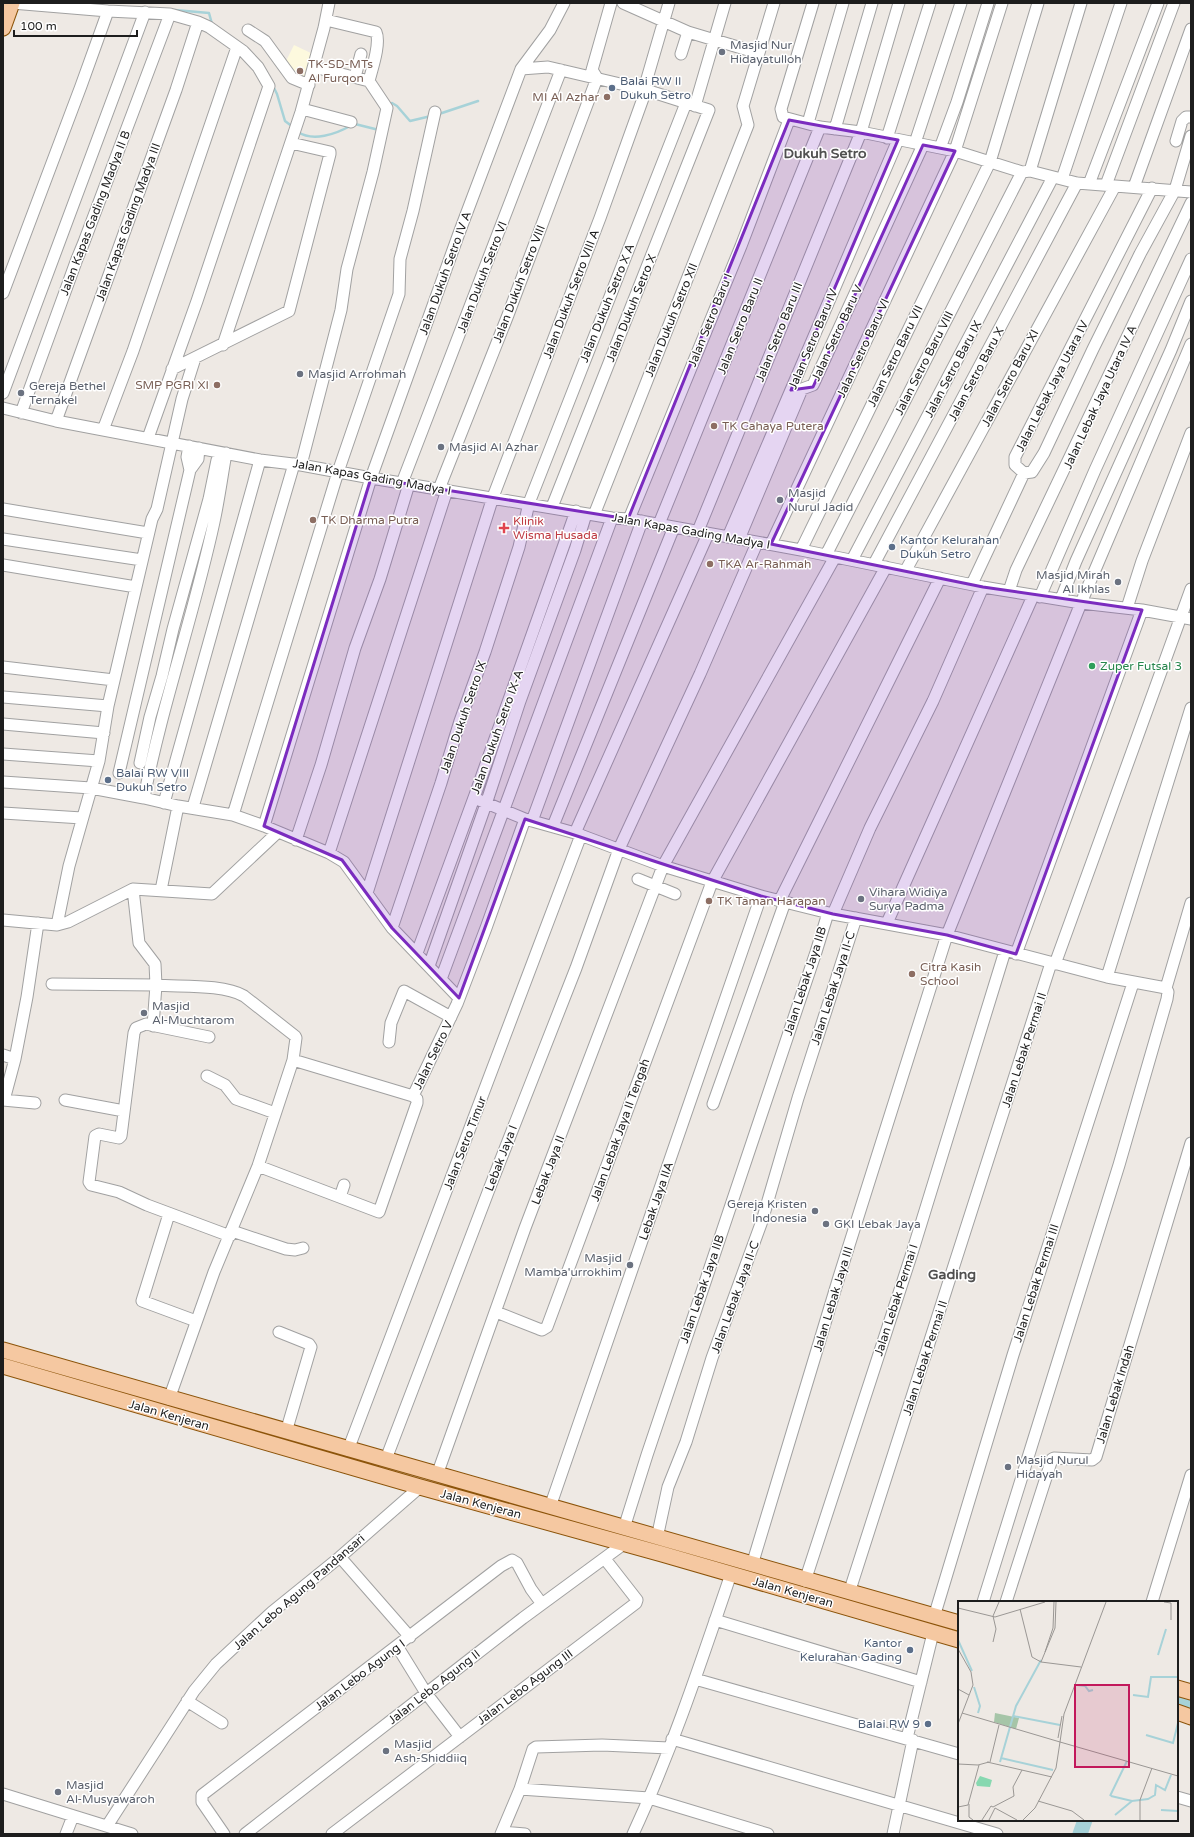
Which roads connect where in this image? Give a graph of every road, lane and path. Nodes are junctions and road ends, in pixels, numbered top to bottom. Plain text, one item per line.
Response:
1 (12, 3) edge
2 (329, 3) edge
3 (564, 3) edge
4 (611, 3) edge
5 (669, 3) edge
6 (724, 3) edge
7 (774, 3) edge
8 (813, 3) edge
9 (843, 3) edge
10 (872, 3) edge
11 (899, 3) edge
12 (930, 3) edge
13 (960, 3) edge
14 (988, 3) edge
15 (1002, 3) edge
16 (1038, 3) edge
17 (1081, 3) edge
18 (1121, 3) edge
19 (1158, 3) edge
20 (1174, 3) edge
21 (630, 4) edge
22 (108, 11) junction
23 (145, 12) junction
24 (170, 14) junction
25 (326, 20) junction
26 (664, 20) junction
27 (198, 22) junction
28 (3, 28) edge
29 (1191, 29) edge
30 (248, 30) dead end
31 (688, 32) junction
32 (713, 41) junction
33 (237, 47) junction
34 (758, 53) junction
35 (361, 54) dead end
36 (681, 54) dead end
37 (314, 67) junction
38 (521, 69) junction
39 (561, 70) junction
40 (355, 77) junction
41 (597, 78) junction
42 (370, 80) junction
43 (309, 85) junction
44 (645, 90) junction
45 (693, 102) junction
46 (302, 109) junction
47 (434, 117) dead end
48 (1191, 117) edge
49 (789, 120) junction
50 (351, 122) dead end
51 (808, 123) junction
52 (820, 127) junction
53 (836, 129) junction
54 (861, 132) junction
55 (294, 134) junction
56 (1191, 136) edge
57 (892, 139) junction
58 (1176, 141) dead end
59 (919, 144) junction
60 (940, 148) junction
61 (955, 151) junction
62 (990, 162) junction
63 (1026, 172) junction
64 (1058, 178) junction
65 (1078, 183) junction
66 (1089, 184) junction
67 (1110, 185) junction
68 (1134, 187) junction
69 (1152, 188) junction
70 (1175, 190) junction
71 (1191, 192) edge
72 (1191, 203) edge
73 (1191, 259) edge
74 (3, 293) edge
75 (1191, 301) edge
76 (1191, 344) edge
77 (223, 345) junction
78 (195, 358) junction
79 (172, 370) junction
80 (3, 393) edge
81 (3, 408) edge
82 (21, 413) junction
83 (56, 421) junction
84 (103, 430) junction
85 (1191, 433) edge
86 (148, 438) junction
87 (172, 442) junction
88 (194, 447) junction
89 (222, 452) junction
90 (260, 460) junction
91 (298, 464) junction
92 (338, 472) junction
93 (1024, 473) junction
94 (371, 478) junction
95 (406, 484) junction
96 (443, 489) junction
97 (493, 497) junction
98 (529, 503) junction
99 (552, 507) junction
100 (3, 509) edge
101 (585, 513) junction
102 (612, 518) junction
103 (629, 519) junction
104 (642, 521) junction
105 (659, 524) junction
106 (674, 528) junction
107 (703, 532) junction
108 (148, 534) junction
109 (733, 538) junction
110 (3, 539) edge
111 (757, 543) junction
112 (771, 544) junction
113 (801, 550) junction
114 (830, 556) junction
115 (142, 560) junction
116 (852, 560) junction
117 (874, 564) junction
118 (3, 565) edge
119 (886, 567) junction
120 (906, 570) junction
121 (940, 578) junction
122 (972, 584) junction
123 (136, 587) junction
124 (984, 587) junction
125 (1191, 590) edge
126 (1009, 591) junction
127 (1037, 596) junction
128 (1061, 599) junction
129 (1081, 603) junction
130 (1127, 608) junction
131 (1142, 610) junction
132 (1186, 618) edge
133 (3, 667) edge
134 (114, 680) junction
135 (3, 697) edge
136 (108, 706) junction
137 (1191, 708) edge
138 (3, 724) edge
139 (104, 733) junction
140 (3, 754) edge
141 (99, 761) junction
142 (140, 763) dead end
143 (119, 773) dead end
144 (3, 782) edge
145 (91, 788) junction
146 (144, 798) junction
147 (474, 798) junction
148 (164, 803) junction
149 (486, 804) junction
150 (178, 806) junction
151 (193, 808) junction
152 (504, 811) junction
153 (3, 813) edge
154 (233, 815) junction
155 (82, 818) junction
156 (528, 820) junction
157 (264, 826) junction
158 (553, 826) junction
159 (278, 832) junction
160 (578, 834) junction
161 (296, 840) junction
162 (329, 853) junction
163 (618, 853) junction
164 (663, 866) junction
165 (638, 878) dead end
166 (712, 882) junction
167 (655, 886) junction
168 (133, 889) junction
169 (161, 890) junction
170 (367, 893) junction
171 (675, 894) dead end
172 (761, 896) junction
173 (782, 901) junction
174 (1191, 903) edge
175 (830, 913) junction
176 (856, 918) junction
177 (3, 920) edge
178 (38, 923) junction
179 (887, 923) junction
180 (57, 925) junction
181 (392, 928) junction
182 (947, 935) junction
183 (1005, 950) junction
184 (417, 953) junction
185 (1016, 954) junction
186 (1053, 963) junction
187 (429, 966) junction
188 (1106, 977) junction
189 (441, 978) junction
190 (1133, 983) junction
191 (52, 984) dead end
192 (156, 986) junction
193 (1166, 988) junction
194 (459, 998) junction
195 (451, 1017) junction
196 (153, 1026) junction
197 (209, 1038) dead end
198 (389, 1042) dead end
199 (3, 1056) edge
200 (15, 1059) junction
201 (293, 1060) junction
202 (207, 1076) dead end
203 (413, 1096) junction
204 (4, 1100) edge
205 (65, 1100) dead end
206 (35, 1103) dead end
207 (713, 1104) dead end
208 (124, 1111) junction
209 (276, 1113) junction
210 (1191, 1143) edge
211 (258, 1166) junction
212 (344, 1185) dead end
213 (340, 1197) junction
214 (169, 1214) junction
215 (231, 1233) junction
216 (303, 1248) dead end
217 (496, 1312) junction
218 (196, 1321) junction
219 (279, 1332) dead end
220 (3, 1350) edge
221 (3, 1366) edge
222 (83, 1373) junction
223 (109, 1381) junction
224 (80, 1388) junction
225 (106, 1396) junction
226 (169, 1399) junction
227 (286, 1432) junction
228 (348, 1450) junction
229 (386, 1459) junction
230 (437, 1475) junction
231 (1191, 1475) edge
232 (420, 1487) junction
233 (550, 1507) junction
234 (625, 1536) junction
235 (657, 1538) junction
236 (340, 1557) junction
237 (605, 1559) junction
238 (752, 1565) junction
239 (731, 1574) junction
240 (805, 1581) junction
241 (849, 1593) junction
242 (982, 1601) edge
243 (1006, 1601) edge
244 (1152, 1601) edge
245 (542, 1604) junction
246 (868, 1606) junction
247 (887, 1612) junction
248 (934, 1617) junction
249 (715, 1620) junction
250 (958, 1624) edge
251 (933, 1633) junction
252 (410, 1637) junction
253 (958, 1640) edge
254 (397, 1646) junction
255 (696, 1679) junction
256 (921, 1682) junction
257 (1178, 1688) edge
258 (1191, 1692) edge
259 (426, 1693) junction
260 (187, 1701) junction
261 (1178, 1712) edge
262 (1191, 1717) edge
263 (222, 1723) dead end
264 (460, 1737) junction
265 (910, 1739) junction
266 (670, 1744) junction
267 (958, 1754) edge
268 (520, 1789) junction
269 (3, 1794) edge
270 (1178, 1797) edge
271 (649, 1798) junction
272 (1191, 1801) edge
273 (898, 1806) junction
274 (73, 1816) junction
275 (107, 1826) junction
276 (501, 1833) edge
277 (66, 1834) edge
278 (132, 1834) edge
279 (224, 1834) edge
280 (245, 1834) edge
281 (332, 1834) edge
282 (525, 1834) edge
283 (632, 1834) edge
284 (768, 1834) edge
285 (893, 1834) edge
286 (997, 1834) edge

1 - 22 street
1 - 28 main road
2 - 25 street
3 - 38 street, Jalan Dukuh Setro IV A
4 - 41 street
5 - 26 street, Jalan Dukuh Setro VIII A
6 - 32 street, Jalan Dukuh Setro X A
7 - 34 street
8 - 49 street
9 - 51 street
10 - 53 street
11 - 54 street, Jalan Setro Baru III
12 - 57 street, Jalan Setro Baru IV
13 - 59 street, Jalan Setro Baru V
14 - 60 street
15 - 61 street, Jalan Setro Baru VI
16 - 62 street, Jalan Setro Baru VII
17 - 63 street, Jalan Setro Baru VIII
18 - 64 street, Jalan Setro Baru IX
19 - 66 street
20 - 67 street, Jalan Setro Baru XI
21 - 26 street
22 - 23 street
22 - 74 street
23 - 24 street
23 - 80 street
24 - 27 street
24 - 82 street, Jalan Kapas Gading Madya II B
25 - 37 street
25 - 42 street
26 - 31 street
26 - 44 street, Jalan Dukuh Setro VIII A
27 - 33 street
27 - 83 street, Jalan Kapas Gading Madya III
29 - 68 street
30 - 43 street
31 - 32 street
31 - 36 street
32 - 34 street
32 - 45 street, Jalan Dukuh Setro X A
33 - 79 street
33 - 84 street
34 - 101 street, Jalan Dukuh Setro XII
35 - 40 street
37 - 40 street
37 - 43 street
38 - 39 street
38 - 94 street, Jalan Dukuh Setro IV A
39 - 41 street
39 - 95 street, Jalan Dukuh Setro VI
40 - 42 street
41 - 44 street
41 - 96 street, Jalan Dukuh Setro VIII
42 - 91 street
43 - 46 street
44 - 45 street
44 - 97 street, Jalan Dukuh Setro VIII A
45 - 98 street, Jalan Dukuh Setro X A
45 - 99 street, Jalan Dukuh Setro X
46 - 50 street
46 - 55 street
47 - 92 street
48 - 58 street
49 - 51 street
49 - 103 street, Jalan Setro Baru I
51 - 52 street
52 - 53 street
52 - 105 street, Jalan Setro Baru II
53 - 54 street
54 - 57 street
54 - 107 street, Jalan Setro Baru III
55 - 77 street
55 - 77 street
56 - 70 street
57 - 59 street
57 - 109 street, Jalan Setro Baru IV
59 - 60 street
59 - 109 street, Jalan Setro Baru V
60 - 61 street
61 - 62 street
61 - 112 street, Jalan Setro Baru VI
62 - 63 street
62 - 113 street, Jalan Setro Baru VII
63 - 64 street
63 - 114 street, Jalan Setro Baru VIII
64 - 65 street
64 - 116 street, Jalan Setro Baru IX
65 - 66 street
65 - 117 street, Jalan Setro Baru X
66 - 67 street
67 - 68 street
67 - 120 street, Jalan Setro Baru XI
68 - 69 street
69 - 70 street
69 - 93 street, Jalan Lebak Jaya Utara IV
70 - 71 street
70 - 93 street
72 - 126 street, Jalan Lebak Jaya Utara IV A
73 - 127 street
75 - 128 street
76 - 129 street, Jalan Lebak Jaya III
77 - 78 street
78 - 79 street
78 - 87 street
79 - 86 street
81 - 82 street, Jalan Kapas Gading Madya I
82 - 83 street, Jalan Kapas Gading Madya I
83 - 84 street, Jalan Kapas Gading Madya I
84 - 86 street, Jalan Kapas Gading Madya I
85 - 130 street
86 - 87 street, Jalan Kapas Gading Madya I
87 - 88 street, Jalan Kapas Gading Madya I
87 - 108 street
88 - 89 street, Jalan Kapas Gading Madya I
88 - 143 street
89 - 90 street, Jalan Kapas Gading Madya I
89 - 142 street
89 - 146 street
90 - 91 street, Jalan Kapas Gading Madya I
90 - 148 street
91 - 92 street, Jalan Kapas Gading Madya I
91 - 151 street
92 - 94 street, Jalan Kapas Gading Madya I
92 - 154 street
93 - 122 street
94 - 95 street, Jalan Kapas Gading Madya I
94 - 157 street, Jalan Dukuh Setro IV A
95 - 96 street, Jalan Kapas Gading Madya I
95 - 161 street, Jalan Dukuh Setro VI
96 - 97 street, Jalan Kapas Gading Madya I
96 - 162 street, Jalan Dukuh Setro VIII
97 - 98 street, Jalan Kapas Gading Madya I
97 - 170 street, Jalan Dukuh Setro VIII A
98 - 99 street, Jalan Kapas Gading Madya I
98 - 181 street, Jalan Dukuh Setro IX
99 - 101 street, Jalan Kapas Gading Madya I
100 - 108 street
101 - 102 street, Jalan Kapas Gading Madya I
101 - 147 street, Jalan Dukuh Setro IX-A
101 - 149 street
102 - 103 street, Jalan Kapas Gading Madya I
102 - 152 street
103 - 104 street, Jalan Kapas Gading Madya I
104 - 105 street, Jalan Kapas Gading Madya I
104 - 156 street, Jalan Setro V
105 - 106 street, Jalan Kapas Gading Madya I
106 - 107 street, Jalan Kapas Gading Madya I
106 - 158 street
107 - 109 street, Jalan Kapas Gading Madya I
107 - 160 street, Jalan Setro Baru III
108 - 115 street
109 - 111 street, Jalan Kapas Gading Madya I
110 - 115 street
111 - 112 street, Jalan Kapas Gading Madya I
111 - 163 street, Lebak Jaya I
112 - 113 street, Jalan Kapas Gading Madya I
113 - 114 street, Jalan Kapas Gading Madya I
114 - 116 street, Jalan Kapas Gading Madya I
114 - 164 street, Jalan Setro Baru VIII
115 - 123 street
116 - 117 street, Jalan Kapas Gading Madya I
117 - 119 street, Jalan Kapas Gading Madya I
118 - 123 street
119 - 120 street, Jalan Kapas Gading Madya I
119 - 166 street
120 - 121 street, Jalan Kapas Gading Madya I
121 - 122 street, Jalan Kapas Gading Madya I
121 - 173 street
122 - 124 street, Jalan Kapas Gading Madya I
123 - 134 street
124 - 126 street, Jalan Kapas Gading Madya I
124 - 175 street, Jalan Lebak Jaya IIB
125 - 132 street, Jalan Lebak Permai II
126 - 127 street, Jalan Kapas Gading Madya I
127 - 128 street, Jalan Kapas Gading Madya I
127 - 179 street
128 - 129 street, Jalan Kapas Gading Madya I
129 - 130 street, Jalan Kapas Gading Madya I
129 - 182 street, Jalan Lebak Jaya III
130 - 131 street, Jalan Kapas Gading Madya I
131 - 132 street, Jalan Kapas Gading Madya I
131 - 185 street
132 - 186 street, Jalan Lebak Permai II
133 - 134 street
134 - 136 street
135 - 136 street
136 - 139 street
137 - 188 street
138 - 139 street
139 - 141 street
140 - 141 street
141 - 145 street
144 - 145 street
145 - 146 street
145 - 155 street
146 - 148 street
147 - 149 street
147 - 184 street, Jalan Dukuh Setro IX-A
148 - 150 street
149 - 152 street
149 - 187 street
150 - 151 street
150 - 169 street
151 - 154 street
152 - 156 street
152 - 189 street
153 - 155 street
154 - 157 street
155 - 180 street
156 - 158 street
156 - 194 street, Jalan Setro V
157 - 159 street
158 - 160 street
159 - 161 street
159 - 169 street
160 - 163 street
160 - 228 street, Jalan Setro Timur
161 - 162 street
162 - 170 street
163 - 164 street
163 - 229 street, Lebak Jaya I
164 - 166 street
164 - 167 street, Lebak Jaya II
165 - 167 street
166 - 172 street
166 - 217 street, Jalan Lebak Jaya II Tengah
167 - 171 street
167 - 217 street, Lebak Jaya II
168 - 169 street
168 - 180 street
168 - 192 street
170 - 181 street
172 - 173 street
172 - 233 street, Lebak Jaya IIA
173 - 175 street
173 - 207 street
174 - 193 street
175 - 176 street
175 - 234 street, Jalan Lebak Jaya IIB
176 - 179 street
176 - 235 street, Jalan Lebak Jaya II-C
177 - 178 street
178 - 180 street
178 - 200 street
179 - 182 street
181 - 184 street
182 - 183 street
182 - 238 street, Jalan Lebak Jaya III
183 - 185 street
183 - 240 street, Jalan Lebak Permai I
184 - 187 street
185 - 186 street
186 - 188 street
186 - 241 street, Jalan Lebak Permai II
187 - 189 street
188 - 190 street
189 - 194 street
190 - 193 street
190 - 248 street, Jalan Lebak Permai III
191 - 192 street
192 - 196 street
192 - 201 street
193 - 242 street
194 - 195 street, Jalan Setro V
195 - 198 street
195 - 203 street, Jalan Setro V
196 - 197 street
196 - 208 street
199 - 200 street
200 - 204 street
201 - 203 street, Jalan Setro V
201 - 209 street
202 - 209 street
203 - 213 street
204 - 206 street
205 - 208 street
208 - 214 street
209 - 211 street
210 - 243 street, Jalan Lebak Indah
211 - 213 street
211 - 215 street
212 - 213 street
214 - 215 street
214 - 218 street
215 - 216 street
215 - 218 street
217 - 230 street, Lebak Jaya II
218 - 226 street
219 - 227 street
220 - 222 main road, Jalan Kenjeran
221 - 224 main road, Jalan Kenjeran
222 - 223 main road, Jalan Kenjeran
222 - 224 main road
223 - 225 main road
223 - 226 main road, Jalan Kenjeran
224 - 225 main road, Jalan Kenjeran
225 - 232 main road, Jalan Kenjeran
226 - 227 main road, Jalan Kenjeran
227 - 228 main road, Jalan Kenjeran
228 - 229 main road, Jalan Kenjeran
229 - 230 main road, Jalan Kenjeran
230 - 233 main road, Jalan Kenjeran
231 - 244 street
232 - 234 main road, Jalan Kenjeran
232 - 236 street, Jalan Lebo Agung Pandansari
233 - 234 main road, Jalan Kenjeran
234 - 235 main road, Jalan Kenjeran
234 - 237 street, Jalan Lebo Agung II
234 - 239 main road, Jalan Kenjeran
235 - 238 main road, Jalan Kenjeran
236 - 252 street
236 - 260 street, Jalan Lebo Agung Pandansari
237 - 245 street, Jalan Lebo Agung II
237 - 264 street, Jalan Lebo Agung III
238 - 240 main road, Jalan Kenjeran
239 - 246 main road, Jalan Kenjeran
239 - 249 street
240 - 241 main road, Jalan Kenjeran
241 - 246 main road, Jalan Kenjeran
245 - 252 street, Jalan Lebo Agung I
245 - 259 street, Jalan Lebo Agung II
246 - 247 main road, Jalan Kenjeran
247 - 248 main road, Jalan Kenjeran
247 - 251 main road, Jalan Kenjeran
248 - 250 main road, Jalan Kenjeran
249 - 255 street
249 - 256 street
251 - 253 main road, Jalan Kenjeran
251 - 256 street
252 - 254 street, Jalan Lebo Agung I
254 - 259 street
254 - 279 street, Jalan Lebo Agung I
255 - 265 street
255 - 266 street
256 - 265 street
257 - 258 main road
259 - 264 street
259 - 280 street, Jalan Lebo Agung II
260 - 263 street
260 - 275 street, Jalan Lebo Agung Pandansari
261 - 262 main road
264 - 281 street, Jalan Lebo Agung III
265 - 267 street
265 - 273 street
266 - 268 street
266 - 271 street
266 - 273 street
268 - 271 street
268 - 276 street
269 - 274 street
270 - 272 street
271 - 283 street
271 - 284 street
273 - 285 street
273 - 286 street
274 - 275 street
274 - 277 street
275 - 278 street
276 - 282 street

